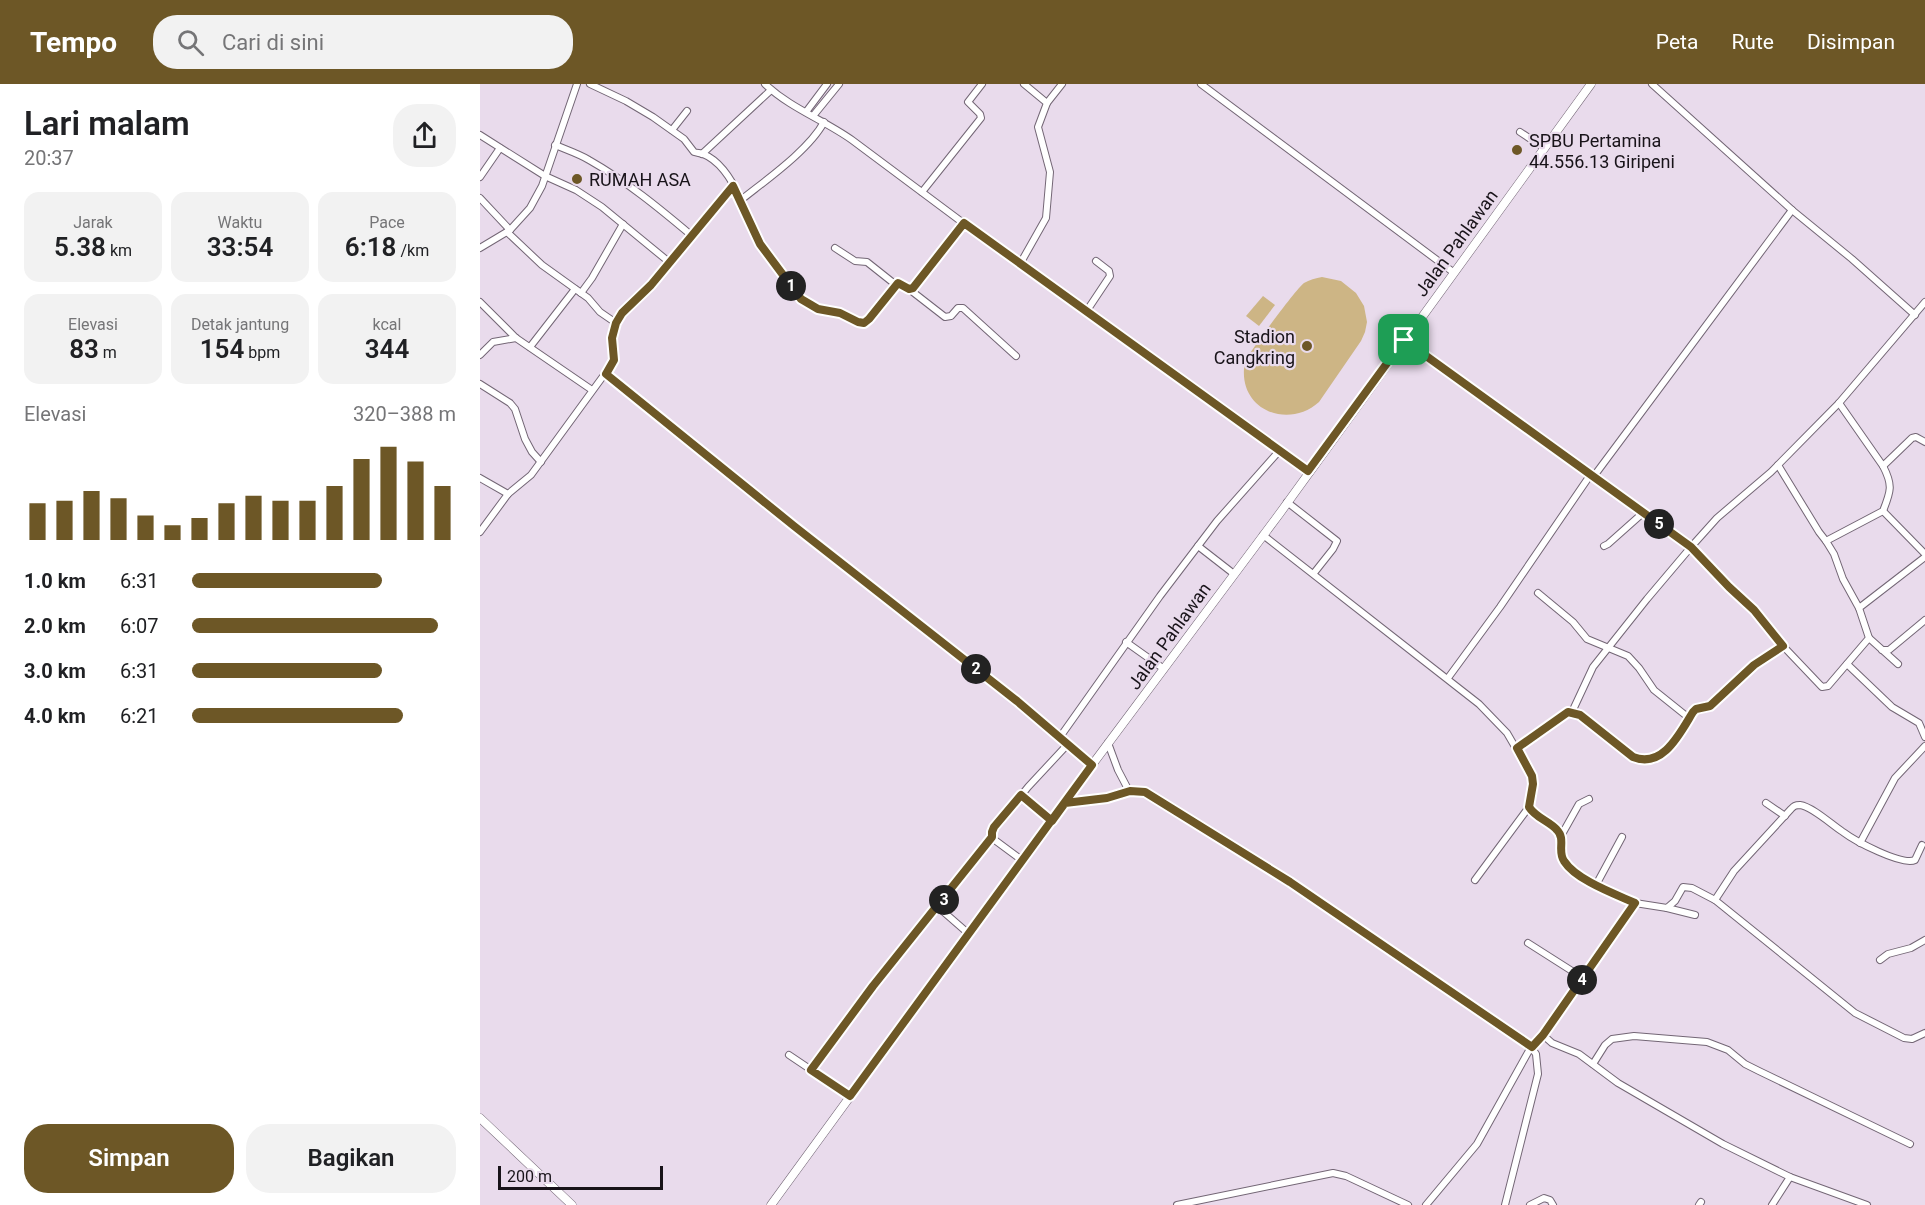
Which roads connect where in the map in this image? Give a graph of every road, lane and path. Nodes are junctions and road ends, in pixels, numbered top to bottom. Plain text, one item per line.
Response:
1 (578, 84) edge
2 (590, 84) edge
3 (765, 84) edge
4 (827, 84) edge
5 (839, 84) edge
6 (982, 84) edge
7 (1024, 84) edge
8 (1062, 84) edge
9 (1201, 84) edge
10 (1591, 84) edge
11 (1652, 84) edge
12 (771, 90) junction
13 (1047, 103) junction
14 (687, 111) dead end
15 (806, 112) junction
16 (813, 116) junction
17 (824, 122) junction
18 (672, 130) junction
19 (1520, 132) dead end
20 (480, 135) edge
21 (555, 145) junction
22 (500, 148) junction
23 (1544, 148) junction
24 (702, 154) junction
25 (545, 176) junction
26 (480, 177) edge
27 (733, 186) junction
28 (922, 192) junction
29 (480, 198) edge
30 (741, 200) junction
31 (1792, 210) junction
32 (964, 223) junction
33 (623, 224) junction
34 (509, 231) junction
35 (691, 235) junction
36 (480, 248) edge
37 (835, 248) dead end
38 (1096, 261) dead end
39 (669, 262) junction
40 (1020, 264) junction
41 (1453, 272) junction
42 (896, 285) junction
43 (909, 289) junction
44 (578, 291) junction
45 (480, 302) edge
46 (1925, 302) edge
47 (1086, 312) junction
48 (1914, 315) junction
49 (616, 323) junction
50 (516, 338) junction
51 (1404, 340) junction
52 (530, 347) junction
53 (480, 355) edge
54 (1016, 356) dead end
55 (606, 374) junction
56 (480, 384) edge
57 (592, 390) junction
58 (1839, 403) junction
59 (1925, 442) edge
60 (1280, 450) junction
61 (541, 462) junction
62 (1778, 465) junction
63 (1883, 466) junction
64 (1308, 471) junction
65 (1592, 475) junction
66 (480, 478) edge
67 (508, 494) junction
68 (1287, 502) junction
69 (1883, 511) junction
70 (1644, 512) junction
71 (480, 532) edge
72 (1263, 535) junction
73 (1826, 541) junction
74 (1198, 546) junction
75 (1604, 546) dead end
76 (1691, 547) junction
77 (1925, 555) edge
78 (1314, 573) junction
79 (1234, 574) junction
80 (1538, 593) dead end
81 (1859, 608) junction
82 (1925, 620) edge
83 (1869, 638) junction
84 (1126, 642) junction
85 (1783, 646) junction
86 (1608, 647) junction
87 (1882, 650) junction
88 (1847, 664) junction
89 (1898, 664) dead end
90 (1164, 669) junction
91 (1448, 678) junction
92 (1572, 712) junction
93 (1689, 718) junction
94 (1060, 737) junction
95 (1925, 737) edge
96 (1108, 743) junction
97 (1068, 744) junction
98 (1925, 746) edge
99 (1517, 748) junction
100 (1089, 763) junction
101 (1130, 791) junction
102 (1021, 795) junction
103 (1589, 799) dead end
104 (1065, 803) junction
105 (1766, 803) dead end
106 (1529, 807) junction
107 (1785, 816) junction
108 (1052, 821) junction
109 (1561, 836) junction
110 (992, 837) junction
111 (1622, 837) dead end
112 (1860, 843) junction
113 (1922, 845) dead end
114 (1023, 861) junction
115 (1475, 880) dead end
116 (1596, 885) junction
117 (1715, 900) junction
118 (1635, 903) junction
119 (938, 907) junction
120 (1667, 908) junction
121 (1695, 915) dead end
122 (969, 934) junction
123 (1925, 940) edge
124 (1527, 943) dead end
125 (1880, 960) dead end
126 (1583, 978) junction
127 (1925, 1033) edge
128 (1543, 1035) junction
129 (1532, 1047) junction
130 (789, 1055) dead end
131 (1593, 1064) junction
132 (811, 1070) junction
133 (847, 1094) junction
134 (480, 1118) edge
135 (1910, 1144) dead end
136 (1790, 1177) junction
137 (572, 1205) edge
138 (771, 1205) edge
139 (1177, 1205) edge
140 (1408, 1205) edge
141 (1426, 1205) edge
142 (1505, 1205) edge
143 (1530, 1205) edge
144 (1553, 1205) edge
145 (1772, 1205) edge
146 (1867, 1205) edge

1 - 21 street
2 - 18 street
3 - 12 street
4 - 15 street
5 - 16 street
6 - 28 street
7 - 13 street
8 - 13 street
9 - 41 street
10 - 23 main road, Jalan Pahlawan
11 - 31 street
12 - 15 street
12 - 24 street
13 - 40 street
14 - 18 street
15 - 16 street
16 - 17 street
17 - 28 street
17 - 30 street
18 - 24 street
19 - 23 street
20 - 22 street
21 - 25 street
21 - 35 street
22 - 25 street
22 - 26 street
23 - 41 main road, Jalan Pahlawan
24 - 27 street
25 - 33 street
25 - 34 street
27 - 30 street
27 - 35 street
28 - 32 street
29 - 34 street
30 - 42 street
31 - 48 street
31 - 65 street
32 - 40 street
32 - 43 street
33 - 39 street
33 - 44 street
34 - 36 street
34 - 44 street
35 - 39 street
37 - 42 street
38 - 47 street
39 - 49 street
40 - 47 street
41 - 51 main road, Jalan Pahlawan
42 - 43 street
43 - 54 street
44 - 49 street
44 - 52 street
45 - 50 street
46 - 48 street
47 - 60 street
48 - 58 street
49 - 55 street
50 - 52 street
50 - 53 street
51 - 64 main road, Jalan Pahlawan
51 - 65 street
52 - 57 street
55 - 57 street
55 - 94 street
56 - 61 street
57 - 61 street
58 - 62 street
58 - 63 street
59 - 63 street
60 - 64 street
60 - 74 street
61 - 67 street
62 - 73 street
62 - 76 street
63 - 69 street
64 - 68 main road, Jalan Pahlawan
65 - 70 street
65 - 91 street
66 - 67 street
67 - 71 street
68 - 72 main road, Jalan Pahlawan
68 - 78 street
69 - 73 street
69 - 77 street
70 - 75 street
70 - 76 street
72 - 78 street
72 - 79 main road, Jalan Pahlawan
73 - 81 street
74 - 79 street
74 - 84 street
76 - 85 street
76 - 86 street
77 - 81 street
78 - 91 street
79 - 90 main road, Jalan Pahlawan
80 - 86 street
81 - 83 street
82 - 87 street
83 - 87 street
83 - 88 street
84 - 90 street
84 - 94 street
85 - 88 street
85 - 93 street
86 - 92 street
86 - 93 street
87 - 89 street
88 - 95 street
90 - 96 main road, Jalan Pahlawan
91 - 99 street
92 - 93 street
92 - 99 street
94 - 97 street
96 - 100 main road, Jalan Pahlawan
96 - 101 street
97 - 100 street
97 - 102 street
98 - 112 street
99 - 106 street
100 - 104 main road, Jalan Pahlawan
101 - 104 street
101 - 129 street
102 - 108 street
102 - 110 street
103 - 109 street
104 - 108 main road, Jalan Pahlawan
105 - 107 street
106 - 109 street
106 - 115 street
107 - 112 street
107 - 117 street
108 - 114 main road, Jalan Pahlawan
109 - 116 street
110 - 114 street
110 - 119 street
111 - 116 street
112 - 113 street
114 - 122 main road, Jalan Pahlawan
116 - 118 street
117 - 120 street
117 - 127 street
118 - 120 street
118 - 126 street
119 - 122 street
119 - 132 street
120 - 121 street
122 - 133 main road, Jalan Pahlawan
123 - 125 street
124 - 126 street
126 - 128 street
128 - 129 street
128 - 131 street
129 - 141 street
129 - 142 street
130 - 132 street
131 - 135 street
131 - 136 street
132 - 133 street
133 - 138 main road, Jalan Pahlawan
134 - 137 main road
136 - 145 street
136 - 146 street
139 - 140 street
143 - 144 street

